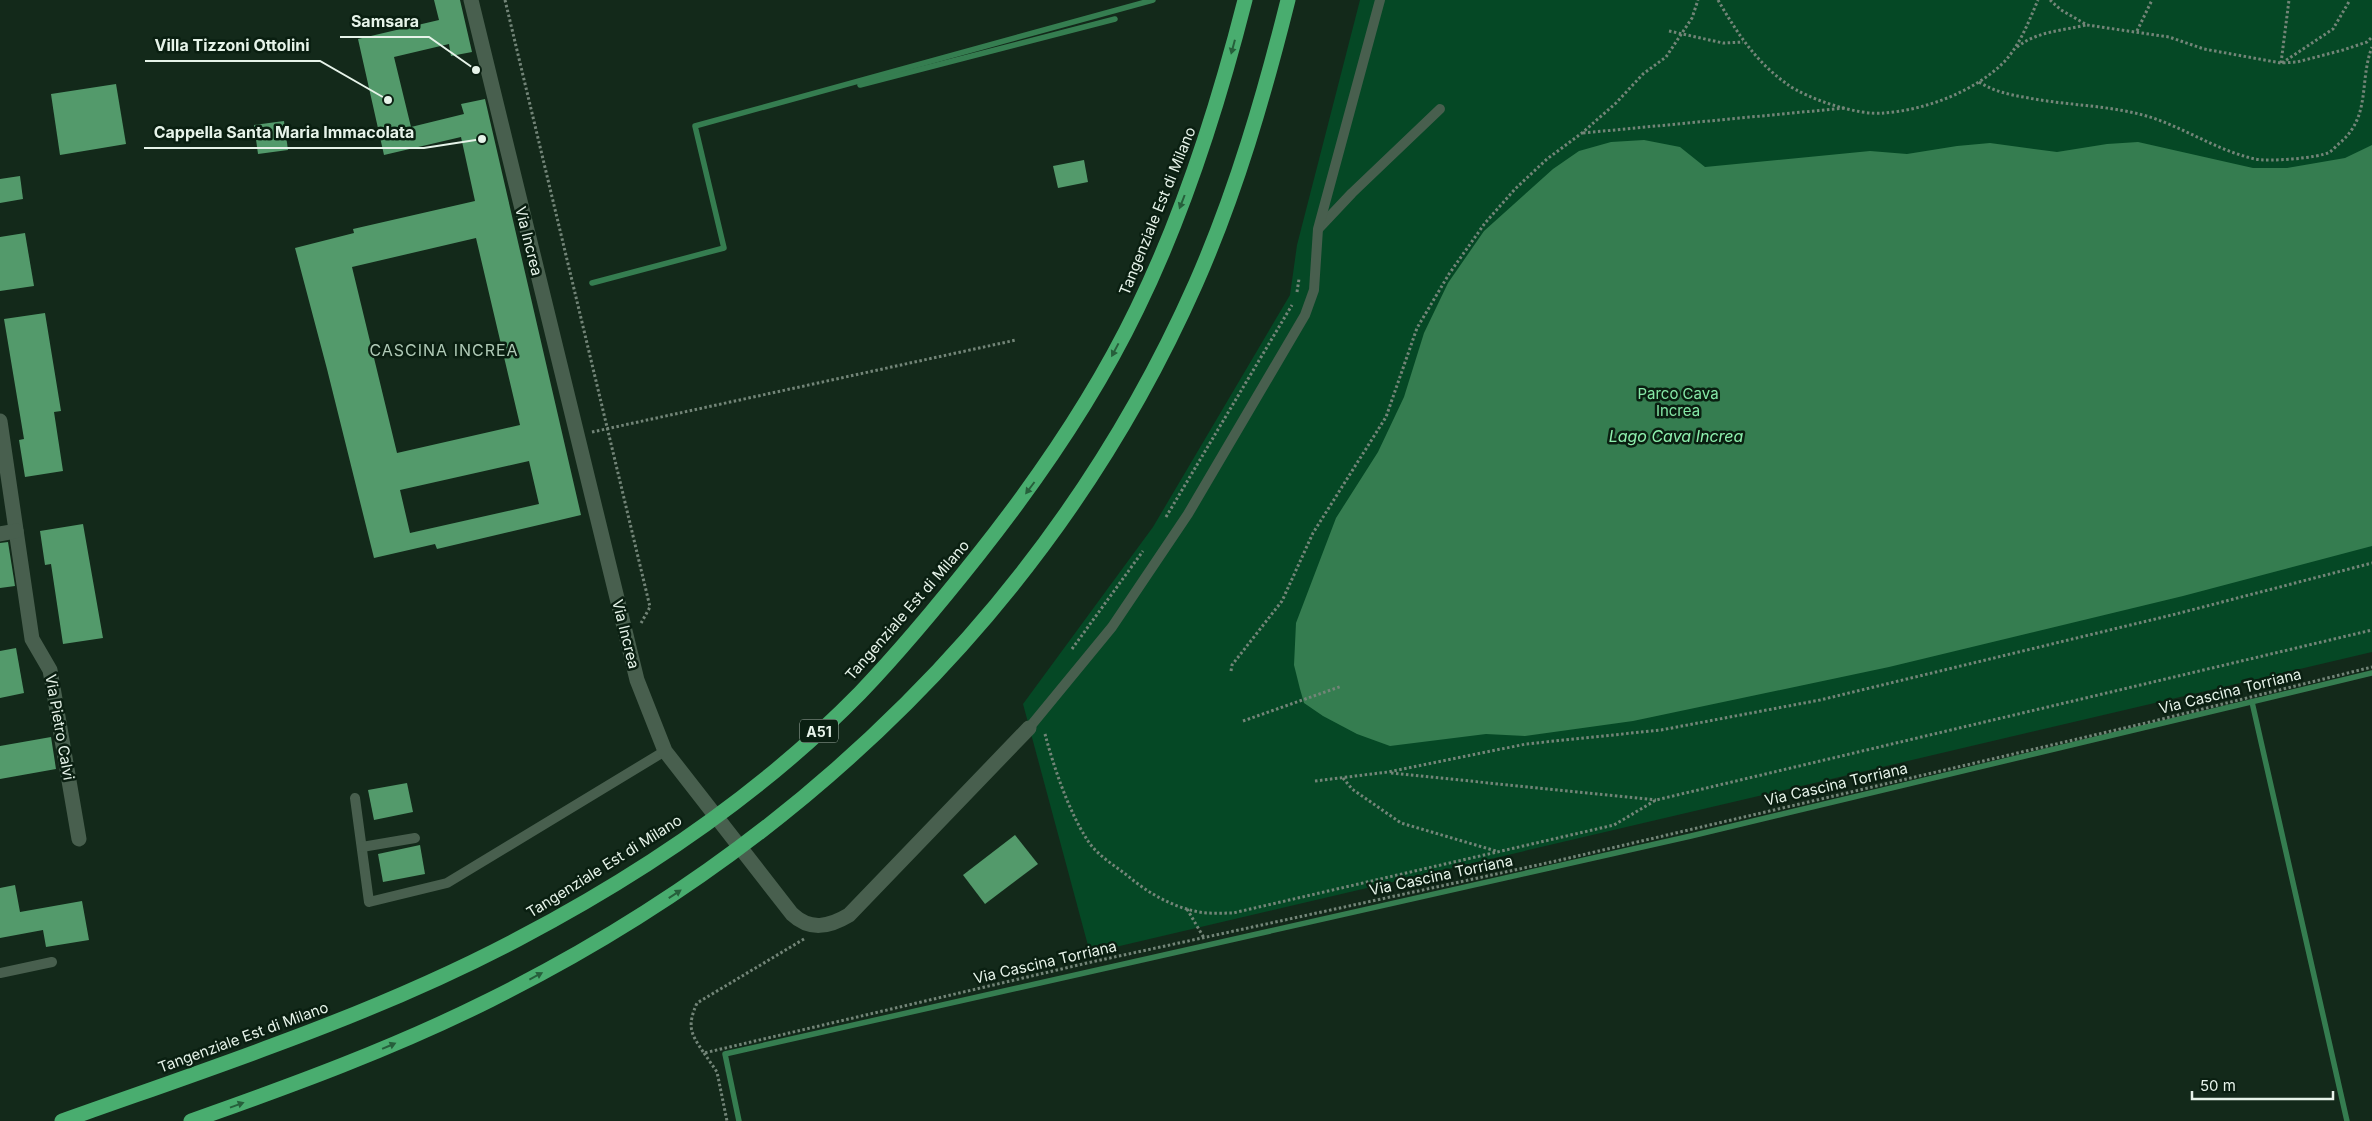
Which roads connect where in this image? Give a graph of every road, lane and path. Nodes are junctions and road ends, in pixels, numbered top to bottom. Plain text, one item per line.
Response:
1 (472, 0) edge
2 (505, 0) edge
3 (1245, 0) edge
4 (1288, 0) edge
5 (1380, 0) edge
6 (1698, 0) edge
7 (1718, 0) edge
8 (2038, 0) edge
9 (2050, 0) edge
10 (2152, 0) edge
11 (2289, 0) edge
12 (2350, 0) edge
13 (2087, 25) junction
14 (1669, 31) dead end
15 (2137, 31) junction
16 (1682, 34) junction
17 (2372, 37) edge
18 (1743, 42) junction
19 (2372, 46) edge
20 (2014, 48) junction
21 (2281, 63) junction
22 (1979, 82) junction
23 (1848, 108) junction
24 (1440, 109) dead end
25 (1582, 133) junction
26 (1318, 229) junction
27 (1300, 272) dead end
28 (1016, 340) dead end
29 (0, 421) edge
30 (606, 428) junction
31 (577, 436) junction
32 (1164, 521) dead end
33 (16, 531) junction
34 (0, 534) edge
35 (1148, 545) dead end
36 (2372, 563) edge
37 (638, 628) dead end
38 (2372, 630) edge
39 (1072, 650) dead end
40 (2372, 667) edge
41 (1231, 671) dead end
42 (1342, 686) dead end
43 (1243, 721) dead end
44 (1036, 727) junction
45 (665, 751) junction
46 (1388, 772) junction
47 (1342, 778) junction
48 (1315, 781) dead end
49 (355, 798) dead end
50 (1656, 800) junction
51 (415, 838) dead end
52 (79, 839) dead end
53 (362, 847) junction
54 (1496, 851) junction
55 (1186, 908) junction
56 (814, 926) junction
57 (1204, 938) junction
58 (52, 962) dead end
59 (0, 973) edge
60 (704, 1053) junction
61 (62, 1121) edge
62 (191, 1121) edge
63 (727, 1121) edge

1 - 31 street, Via Increa
2 - 30 path
3 -> 61 highway, Tangenziale Est di Milano / A51
62 -> 4 highway, A51
5 - 26 lane
6 - 16 path
7 - 18 path
8 - 20 path
9 - 13 path
10 - 15 path
11 - 21 path
12 - 21 path
13 - 15 path
13 - 20 path
14 - 16 path
15 - 21 path
16 - 18 path
16 - 25 path
17 - 21 path
18 - 23 path
19 - 22 path
20 - 22 path
22 - 23 path
23 - 25 path
24 - 26 lane
25 - 41 path
26 - 44 lane
27 - 32 path
28 - 30 path
29 - 33 street, Via Pietro Calvi
30 - 31 path
30 - 37 path
31 - 45 street, Via Increa
33 - 34 street
33 - 52 street, Via Pietro Calvi
35 - 39 path
36 - 46 path
38 - 50 path
40 - 57 path, Via Cascina Torriana
42 - 43 path
44 - 55 path
44 - 56 street
45 - 53 lane
45 - 56 street, Via Increa
46 - 47 path
46 - 50 path
47 - 48 path
47 - 54 path
49 - 53 lane
50 - 54 path
51 - 53 lane
54 - 55 path
55 - 57 path
56 - 60 path
57 - 60 path, Via Cascina Torriana
58 - 59 lane
60 - 63 path

